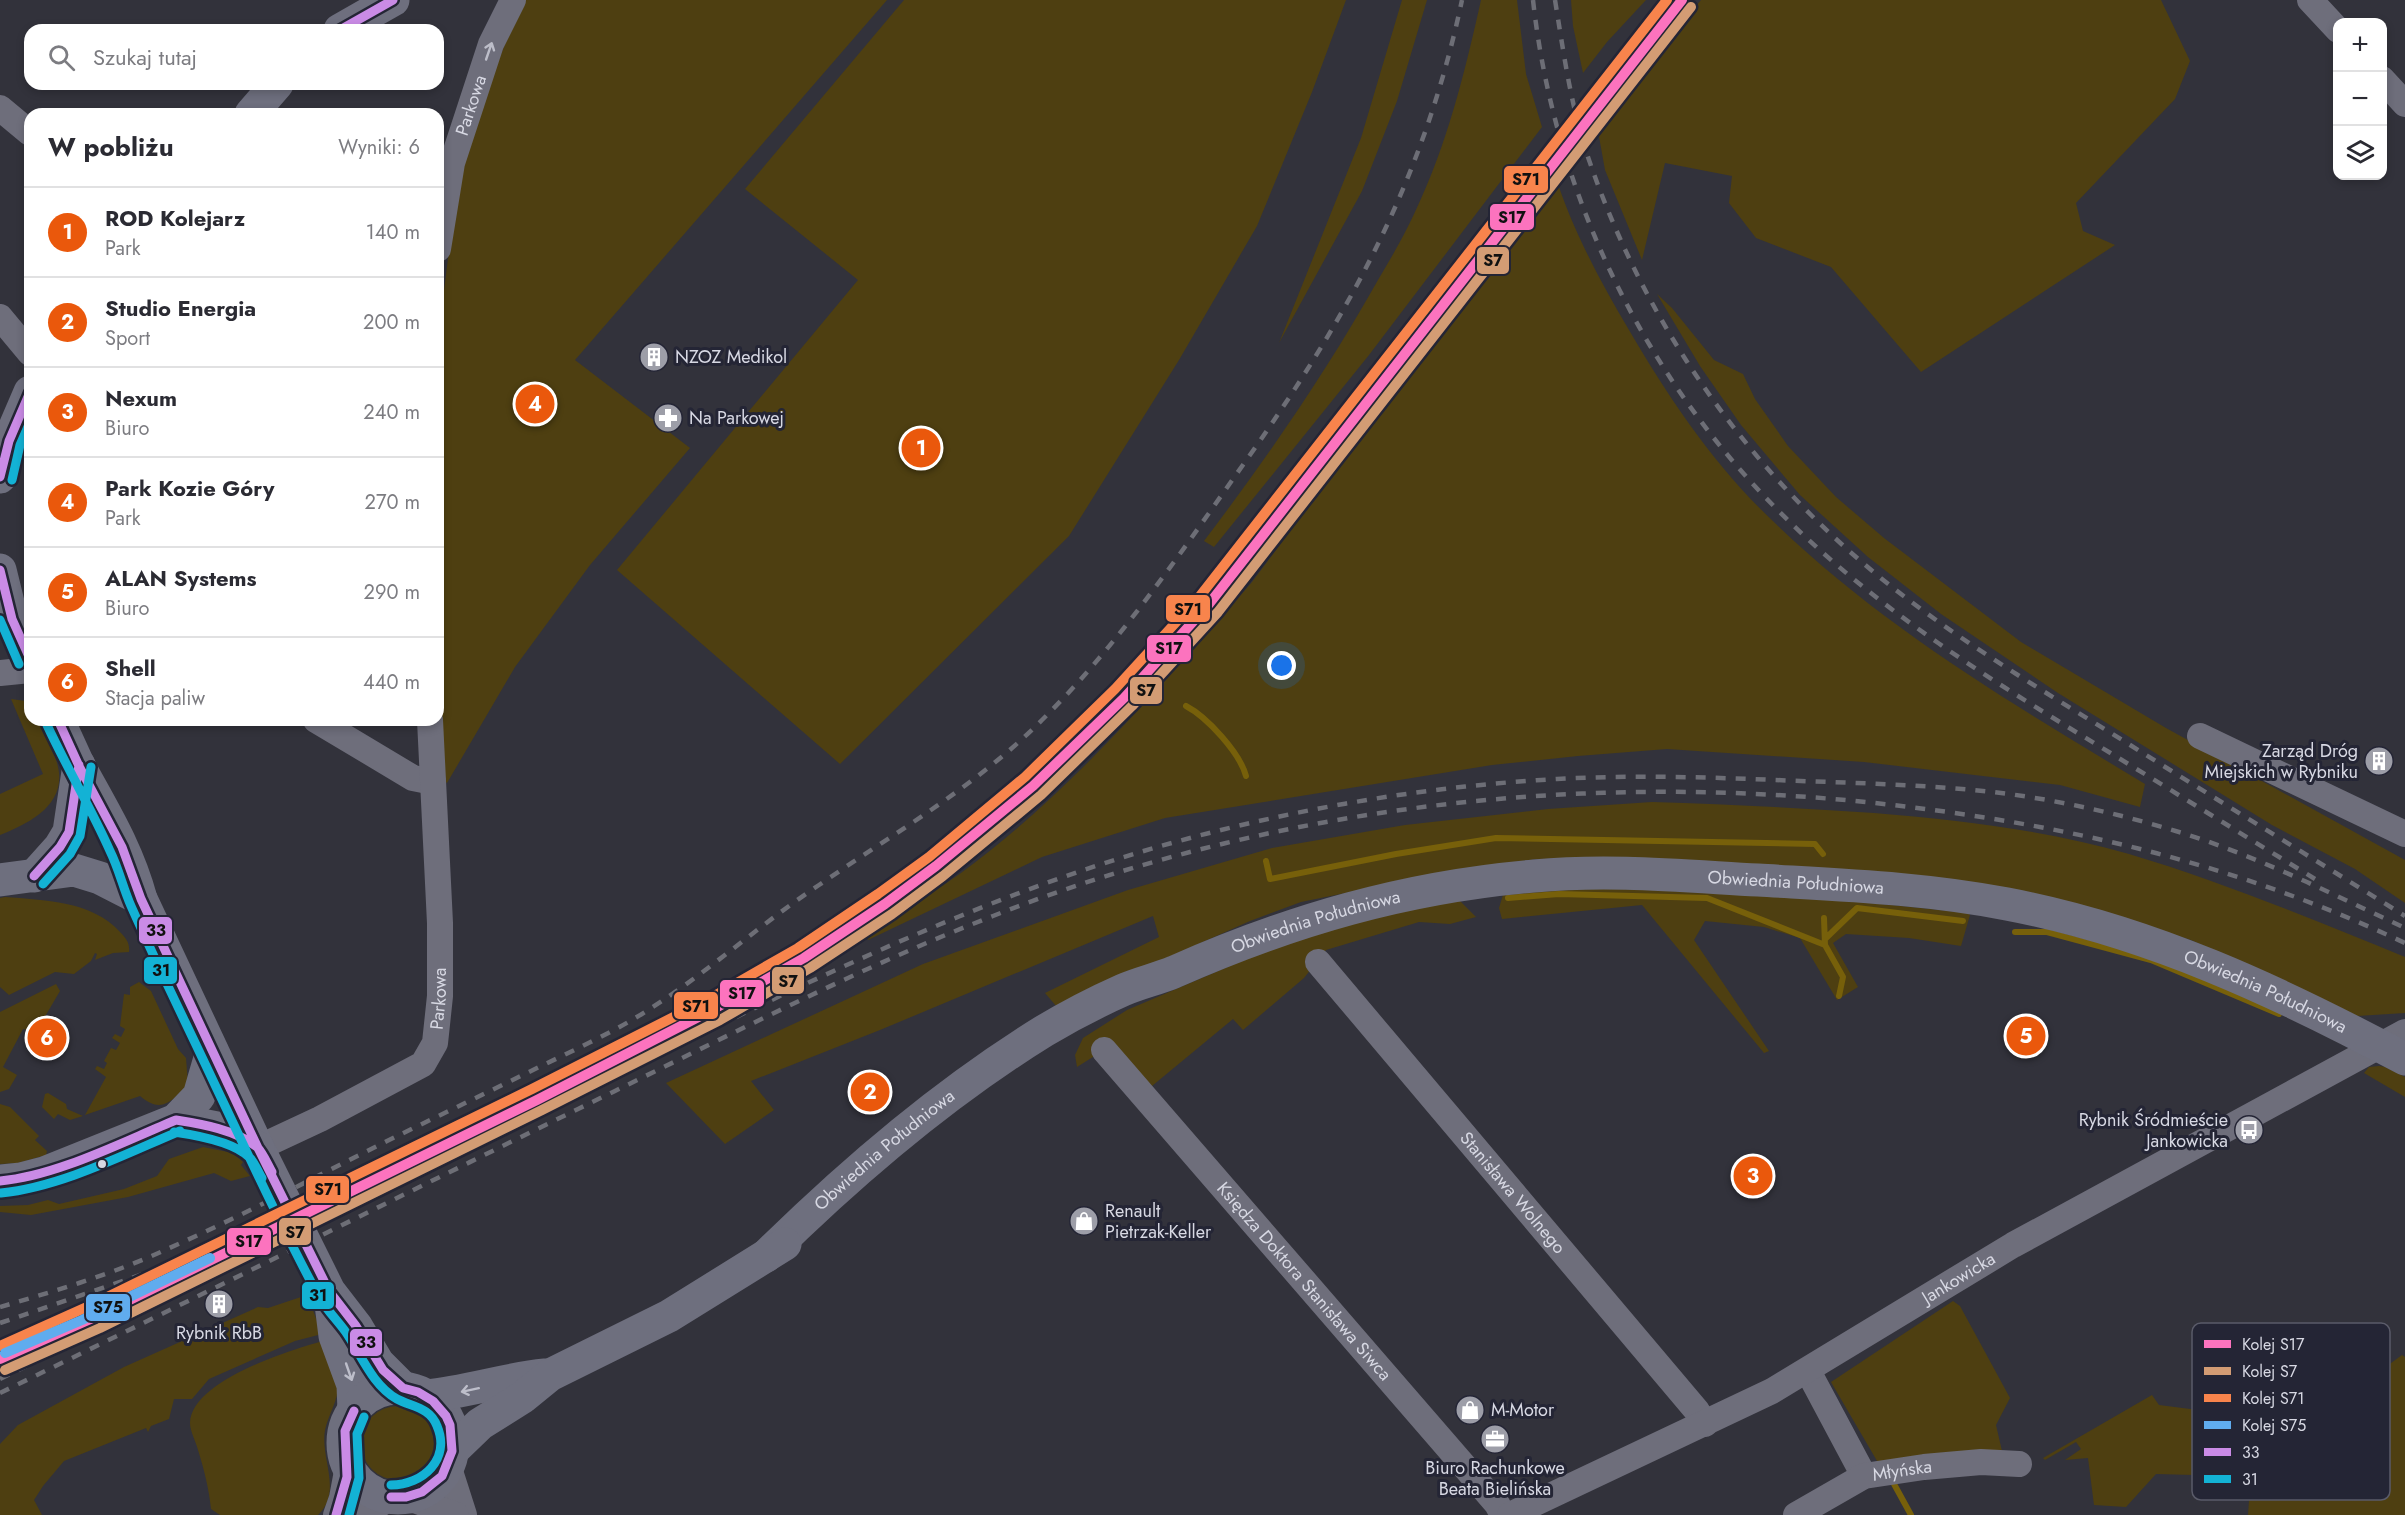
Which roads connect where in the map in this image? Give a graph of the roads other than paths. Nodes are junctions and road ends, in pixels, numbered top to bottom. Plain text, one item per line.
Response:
1 (393, 0) edge
2 (513, 0) edge
3 (2310, 0) edge
4 (351, 24) edge
5 (2333, 26) edge
6 (2387, 84) edge
7 (272, 90) edge
8 (2405, 104) edge
9 (0, 108) edge
10 (256, 108) edge
11 (24, 128) edge
12 (444, 212) edge
13 (0, 317) edge
14 (24, 346) edge
15 (24, 406) edge
16 (0, 477) edge
17 (0, 570) edge
18 (24, 646) edge
19 (24, 671) edge
20 (0, 673) edge
21 (61, 726) edge
22 (326, 726) edge
23 (430, 726) edge
24 (2200, 736) dead end
25 (79, 765) junction
26 (433, 782) junction
27 (2405, 834) edge
28 (34, 876) junction
29 (0, 880) edge
30 (141, 899) junction
31 (1318, 962) dead end
32 (2397, 1046) edge
33 (1104, 1050) dead end
34 (212, 1051) junction
35 (176, 1120) junction
36 (258, 1149) junction
37 (0, 1181) edge
38 (330, 1292) junction
39 (1808, 1371) junction
40 (550, 1375) junction
41 (414, 1392) junction
42 (354, 1411) junction
43 (1705, 1424) junction
44 (450, 1458) junction
45 (2019, 1464) dead end
46 (348, 1466) junction
47 (1864, 1476) junction
48 (399, 1497) junction
49 (336, 1515) edge
50 (363, 1515) edge
51 (456, 1515) edge
52 (464, 1515) edge
53 (1503, 1515) edge
54 (1510, 1515) edge
55 (1796, 1515) edge

1 - 4 main road
12 -> 2 street, Parkowa
3 - 5 street
6 - 8 street
7 - 10 main road
9 - 11 street
13 - 14 street
15 - 16 main road
17 - 18 main road
19 - 20 street
21 - 25 main road
22 - 26 street
23 - 26 street, Parkowa
24 - 27 street
25 - 28 main road
25 - 30 main road
26 - 36 street, Parkowa
28 - 29 main road
28 - 30 main road
30 - 34 main road
31 - 43 street, Stanisława Wolnego
32 - 39 street, Jankowicka
32 - 40 main road, Obwiednia Południowa
33 - 53 street, Księdza Doktora Stanisława Siwca
34 - 35 main road
34 - 36 main road
35 - 36 main road
35 - 37 main road
36 - 38 main road
38 - 41 main road
38 -> 42 main road
39 - 43 street, Jankowicka
39 - 47 street
40 -> 41 main road, Obwiednia Południowa
40 - 44 main road, Obwiednia Południowa
41 - 42 main road
41 - 44 main road
42 - 46 main road
43 - 54 street, Jankowicka
44 - 48 main road
44 - 52 street
45 - 47 street, Młyńska
46 - 48 main road
46 - 49 street
47 - 55 street, Młyńska
48 - 50 street
48 - 51 street

